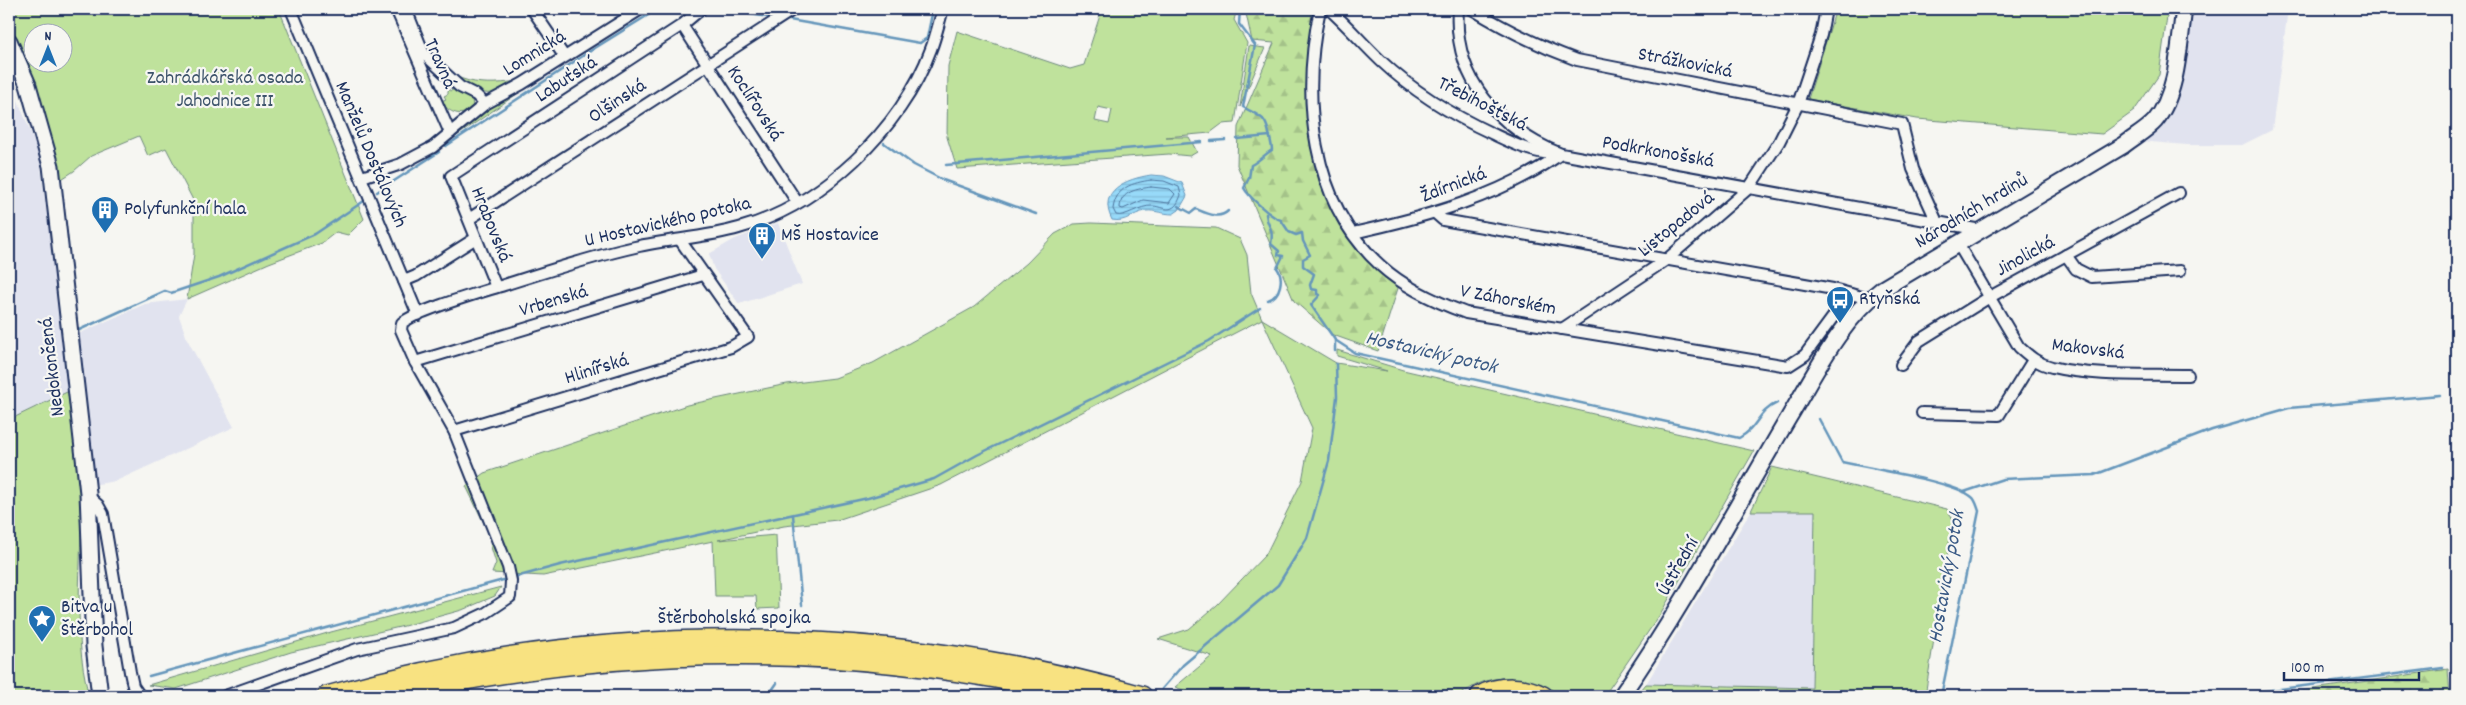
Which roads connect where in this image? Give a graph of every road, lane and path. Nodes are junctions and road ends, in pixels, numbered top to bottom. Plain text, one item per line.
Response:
1 (291, 9) edge
2 (396, 9) edge
3 (406, 9) edge
4 (532, 9) edge
5 (641, 9) edge
6 (943, 9) edge
7 (1320, 9) edge
8 (1329, 9) edge
9 (1458, 9) edge
10 (1472, 9) edge
11 (1823, 9) edge
12 (2184, 9) edge
13 (700, 10) edge
14 (790, 11) edge
15 (682, 26) junction
16 (9, 41) edge
17 (564, 56) junction
18 (708, 64) junction
19 (485, 104) junction
20 (1798, 104) junction
21 (450, 133) junction
22 (1561, 154) junction
23 (451, 176) joint
24 (362, 177) junction
25 (1749, 188) junction
26 (2179, 193) dead end
27 (797, 202) junction
28 (1435, 213) junction
29 (469, 219) junction
30 (1937, 222) junction
31 (1981, 230) junction
32 (1353, 233) junction
33 (476, 238) junction
34 (680, 240) junction
35 (1958, 244) junction
36 (2066, 255) junction
37 (1666, 260) junction
38 (2180, 271) dead end
39 (703, 275) junction
40 (404, 280) junction
41 (496, 287) junction
42 (1850, 294) junction
43 (1869, 298) junction
44 (1988, 298) junction
45 (418, 315) junction
46 (1562, 329) junction
47 (2033, 360) junction
48 (415, 362) junction
49 (1900, 365) dead end
50 (2188, 375) dead end
51 (1922, 413) dead end
52 (454, 431) junction
53 (1766, 456) joint
54 (88, 496) junction
55 (100, 696) edge
56 (140, 696) edge
57 (225, 696) edge
58 (327, 696) edge
59 (388, 696) edge
60 (1081, 696) edge
61 (1142, 696) edge
62 (1480, 696) edge
63 (1497, 696) edge
64 (1526, 696) edge
65 (1543, 696) edge
66 (1622, 696) edge

1 - 24 street, Manželů Dostálových
2 - 21 street, Travná
3 - 19 street
4 - 17 street
5 - 17 street, Lomnická
6 - 27 street, U Hostavického potoka
7 - 32 street, V Záhorském
8 - 22 street, Třebihošťská
9 - 22 street, Podkrkonošská
10 - 20 street, Strážkovická
11 - 20 street, Listopadová
12 - 31 street, Národních hrdinů
13 - 15 street, Labuťská
14 - 18 street, Olšinská
15 - 18 street, Koclířovská
15 - 23 street, Labuťská
16 - 54 street, Nedokončená
17 - 19 street, Lomnická
18 - 27 street, Koclířovská
18 - 29 street, Olšinská
19 - 21 street, Lomnická
20 - 25 street, Listopadová
20 - 30 street, Strážkovická
21 - 24 street, Lomnická
22 - 25 street, Podkrkonošská
22 - 28 street, Ždírnická
23 - 29 street, Hrabovská
24 - 40 street, Manželů Dostálových
25 - 30 street, Podkrkonošská
25 - 37 street, Listopadová
26 - 36 street, Jinolická
27 - 34 street, U Hostavického potoka
28 - 32 street, Ždírnická
28 - 37 street
29 - 33 street, Hrabovská
30 - 31 street, Podkrkonošská
31 - 35 street, Národních hrdinů
32 - 46 street, V Záhorském
33 - 40 street
33 - 41 street, Hrabovská
34 - 39 street
34 - 41 street, U Hostavického potoka
35 - 43 street, Národních hrdinů
35 - 44 street, Makovská
36 - 38 street
36 - 44 street, Jinolická
37 - 42 street
37 - 46 street, Listopadová
39 - 48 street, Vrbenská
39 - 52 street, Hlinířská
40 - 45 street, Manželů Dostálových
41 - 45 street, U Hostavického potoka
42 - 43 street
42 - 46 street, V Záhorském
43 - 53 street, Národních hrdinů
44 - 47 street, Makovská
44 - 49 street, Jinolická
45 - 48 street, U Hostavického potoka
47 - 50 street, Makovská
47 - 51 street
48 - 52 street
52 - 57 street
53 - 66 street, Ústřední
54 - 55 street, Nedokončená
54 - 56 street
58 - 61 highway, Štěrboholská spojka
59 - 60 highway, Štěrboholská spojka
62 - 65 highway
63 - 64 highway

